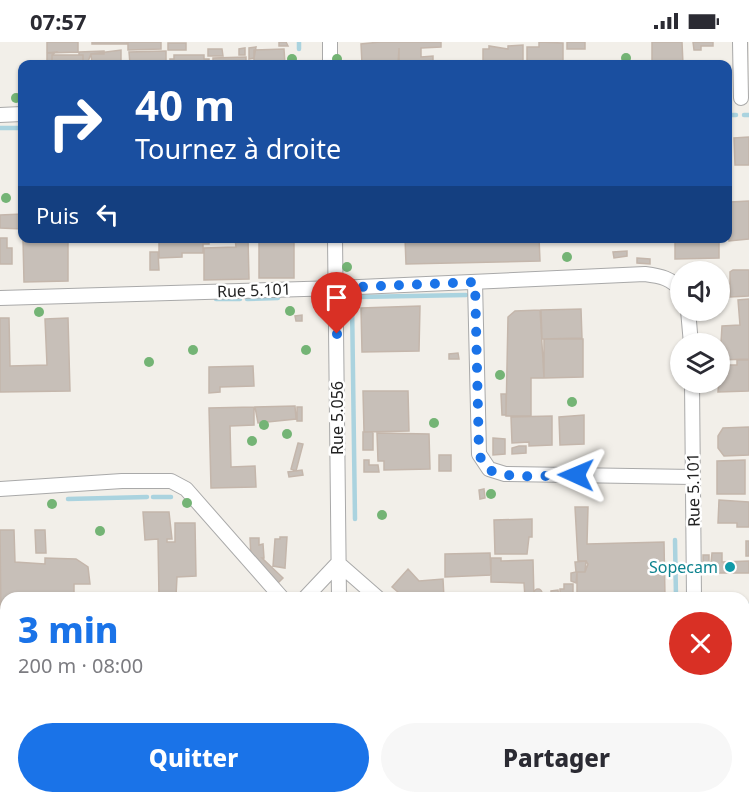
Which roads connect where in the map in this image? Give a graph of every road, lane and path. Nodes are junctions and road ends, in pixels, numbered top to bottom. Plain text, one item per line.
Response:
1 (330, 42) edge
2 (740, 42) edge
3 (330, 60) edge
4 (739, 98) edge
5 (18, 114) edge
6 (0, 115) edge
7 (335, 243) edge
8 (670, 281) edge
9 (475, 282) junction
10 (337, 288) junction
11 (0, 298) edge
12 (692, 393) edge
13 (693, 477) junction
14 (0, 489) edge
15 (338, 563) junction
16 (277, 592) edge
17 (311, 592) edge
18 (339, 592) edge
19 (371, 592) edge
20 (694, 592) edge

1 - 3 street
2 - 4 street
5 - 6 street
7 - 10 street, Rue 5.056
8 - 9 street, Rue 5.101
9 - 10 street, Rue 5.101
9 - 13 street
10 - 11 street, Rue 5.101
10 - 15 street, Rue 5.056
12 - 13 street, Rue 5.101
13 - 20 street, Rue 5.101
14 - 16 street
15 - 17 street
15 - 18 street, Rue 5.056
15 - 19 street

